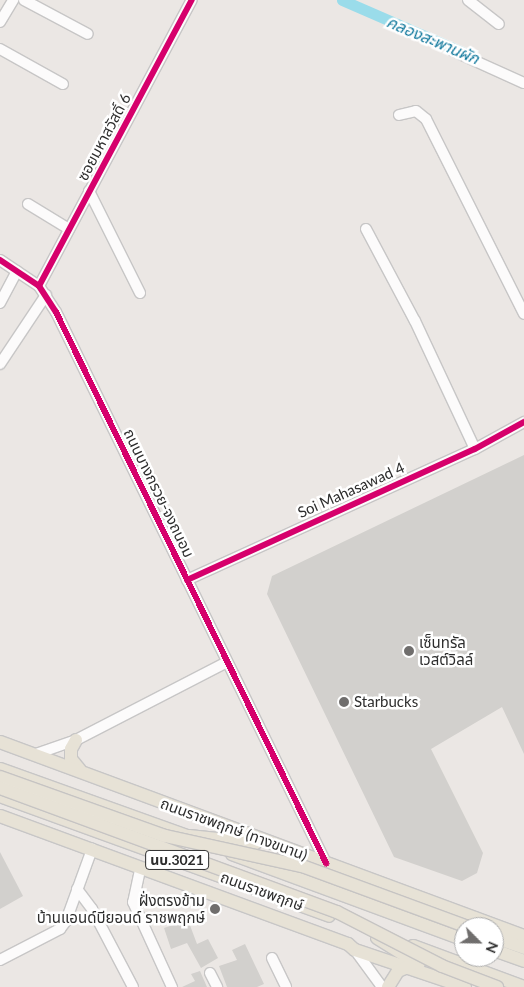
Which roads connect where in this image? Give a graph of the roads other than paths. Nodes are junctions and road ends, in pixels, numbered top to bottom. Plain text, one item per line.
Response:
1 (13, 0) edge
2 (24, 0) edge
3 (192, 0) edge
4 (468, 0) edge
5 (0, 22) edge
6 (499, 24) dead end
7 (88, 34) dead end
8 (0, 49) edge
9 (453, 51) dead end
10 (524, 83) edge
11 (63, 84) dead end
12 (399, 115) dead end
13 (89, 192) junction
14 (28, 204) dead end
15 (69, 229) junction
16 (366, 229) dead end
17 (0, 260) edge
18 (17, 271) junction
19 (39, 286) junction
20 (140, 293) dead end
21 (46, 295) junction
22 (0, 303) edge
23 (524, 314) edge
24 (0, 364) edge
25 (523, 426) edge
26 (475, 449) junction
27 (187, 580) junction
28 (227, 662) junction
29 (76, 740) junction
30 (0, 742) edge
31 (36, 754) junction
32 (0, 770) edge
33 (80, 771) junction
34 (0, 777) edge
35 (0, 788) edge
36 (0, 796) edge
37 (0, 816) edge
38 (189, 836) junction
39 (275, 844) junction
40 (92, 849) junction
41 (326, 863) junction
42 (140, 870) junction
43 (77, 889) junction
44 (454, 922) edge
45 (355, 925) junction
46 (454, 936) edge
47 (524, 936) edge
48 (504, 941) edge
49 (524, 948) edge
50 (355, 950) junction
51 (504, 954) edge
52 (272, 958) dead end
53 (0, 960) edge
54 (524, 961) edge
55 (410, 966) junction
56 (210, 973) dead end
57 (445, 979) junction
58 (133, 987) edge
59 (172, 987) edge
60 (216, 987) edge
61 (286, 987) edge
62 (382, 987) edge
63 (388, 987) edge
64 (465, 987) edge
65 (497, 987) edge
66 (524, 987) edge

1 - 5 street
2 - 7 street
3 - 13 street, ซอยมหาสวัสดิ์ 6
4 - 6 street
8 - 11 street
9 - 10 street
12 - 23 street
13 - 15 street, ซอยมหาสวัสดิ์ 6
13 - 20 street
14 - 15 street
15 - 19 street, ซอยมหาสวัสดิ์ 6
16 - 26 street
17 - 18 street, ถนนบางกรวย-จงถนอม
18 - 19 street, ถนนบางกรวย-จงถนอม
18 - 22 street
19 - 21 street, ถนนบางกรวย-จงถนอม
21 - 24 street
21 - 27 street, ถนนบางกรวย-จงถนอม
25 - 26 street, Soi Mahasawad 4
26 - 27 street, Soi Mahasawad 4
27 - 28 street, ถนนบางกรวย-จงถนอม
28 - 29 street
28 - 41 street, ถนนบางกรวย-จงถนอม
29 - 31 street
29 - 33 main road
30 - 31 main road, ถนนราชพฤกษ์ (ทางขนาน)
31 - 33 main road, ถนนราชพฤกษ์ (ทางขนาน)
32 - 38 main road, ถนนราชพฤกษ์ / นบ.3021
33 - 39 main road, ถนนราชพฤกษ์ (ทางขนาน)
34 - 44 main road, bridge
35 - 65 main road, bridge
36 - 45 main road, ถนนราชพฤกษ์ / นบ.3021
37 - 40 main road
38 - 39 main road
38 - 46 main road, ถนนราชพฤกษ์ / นบ.3021
39 - 41 main road, ถนนราชพฤกษ์ (ทางขนาน)
40 - 42 main road
40 - 43 street
41 - 47 main road, ถนนราชพฤกษ์ (ทางขนาน)
42 - 50 main road
42 - 59 street
43 - 53 street
43 - 58 street
45 - 57 main road
45 - 66 main road, ถนนราชพฤกษ์ / นบ.3021
48 - 49 main road
50 - 55 main road
50 - 62 street
51 - 54 main road
52 - 61 street
55 - 57 main road
55 - 63 main road
56 - 60 street
57 - 64 main road

